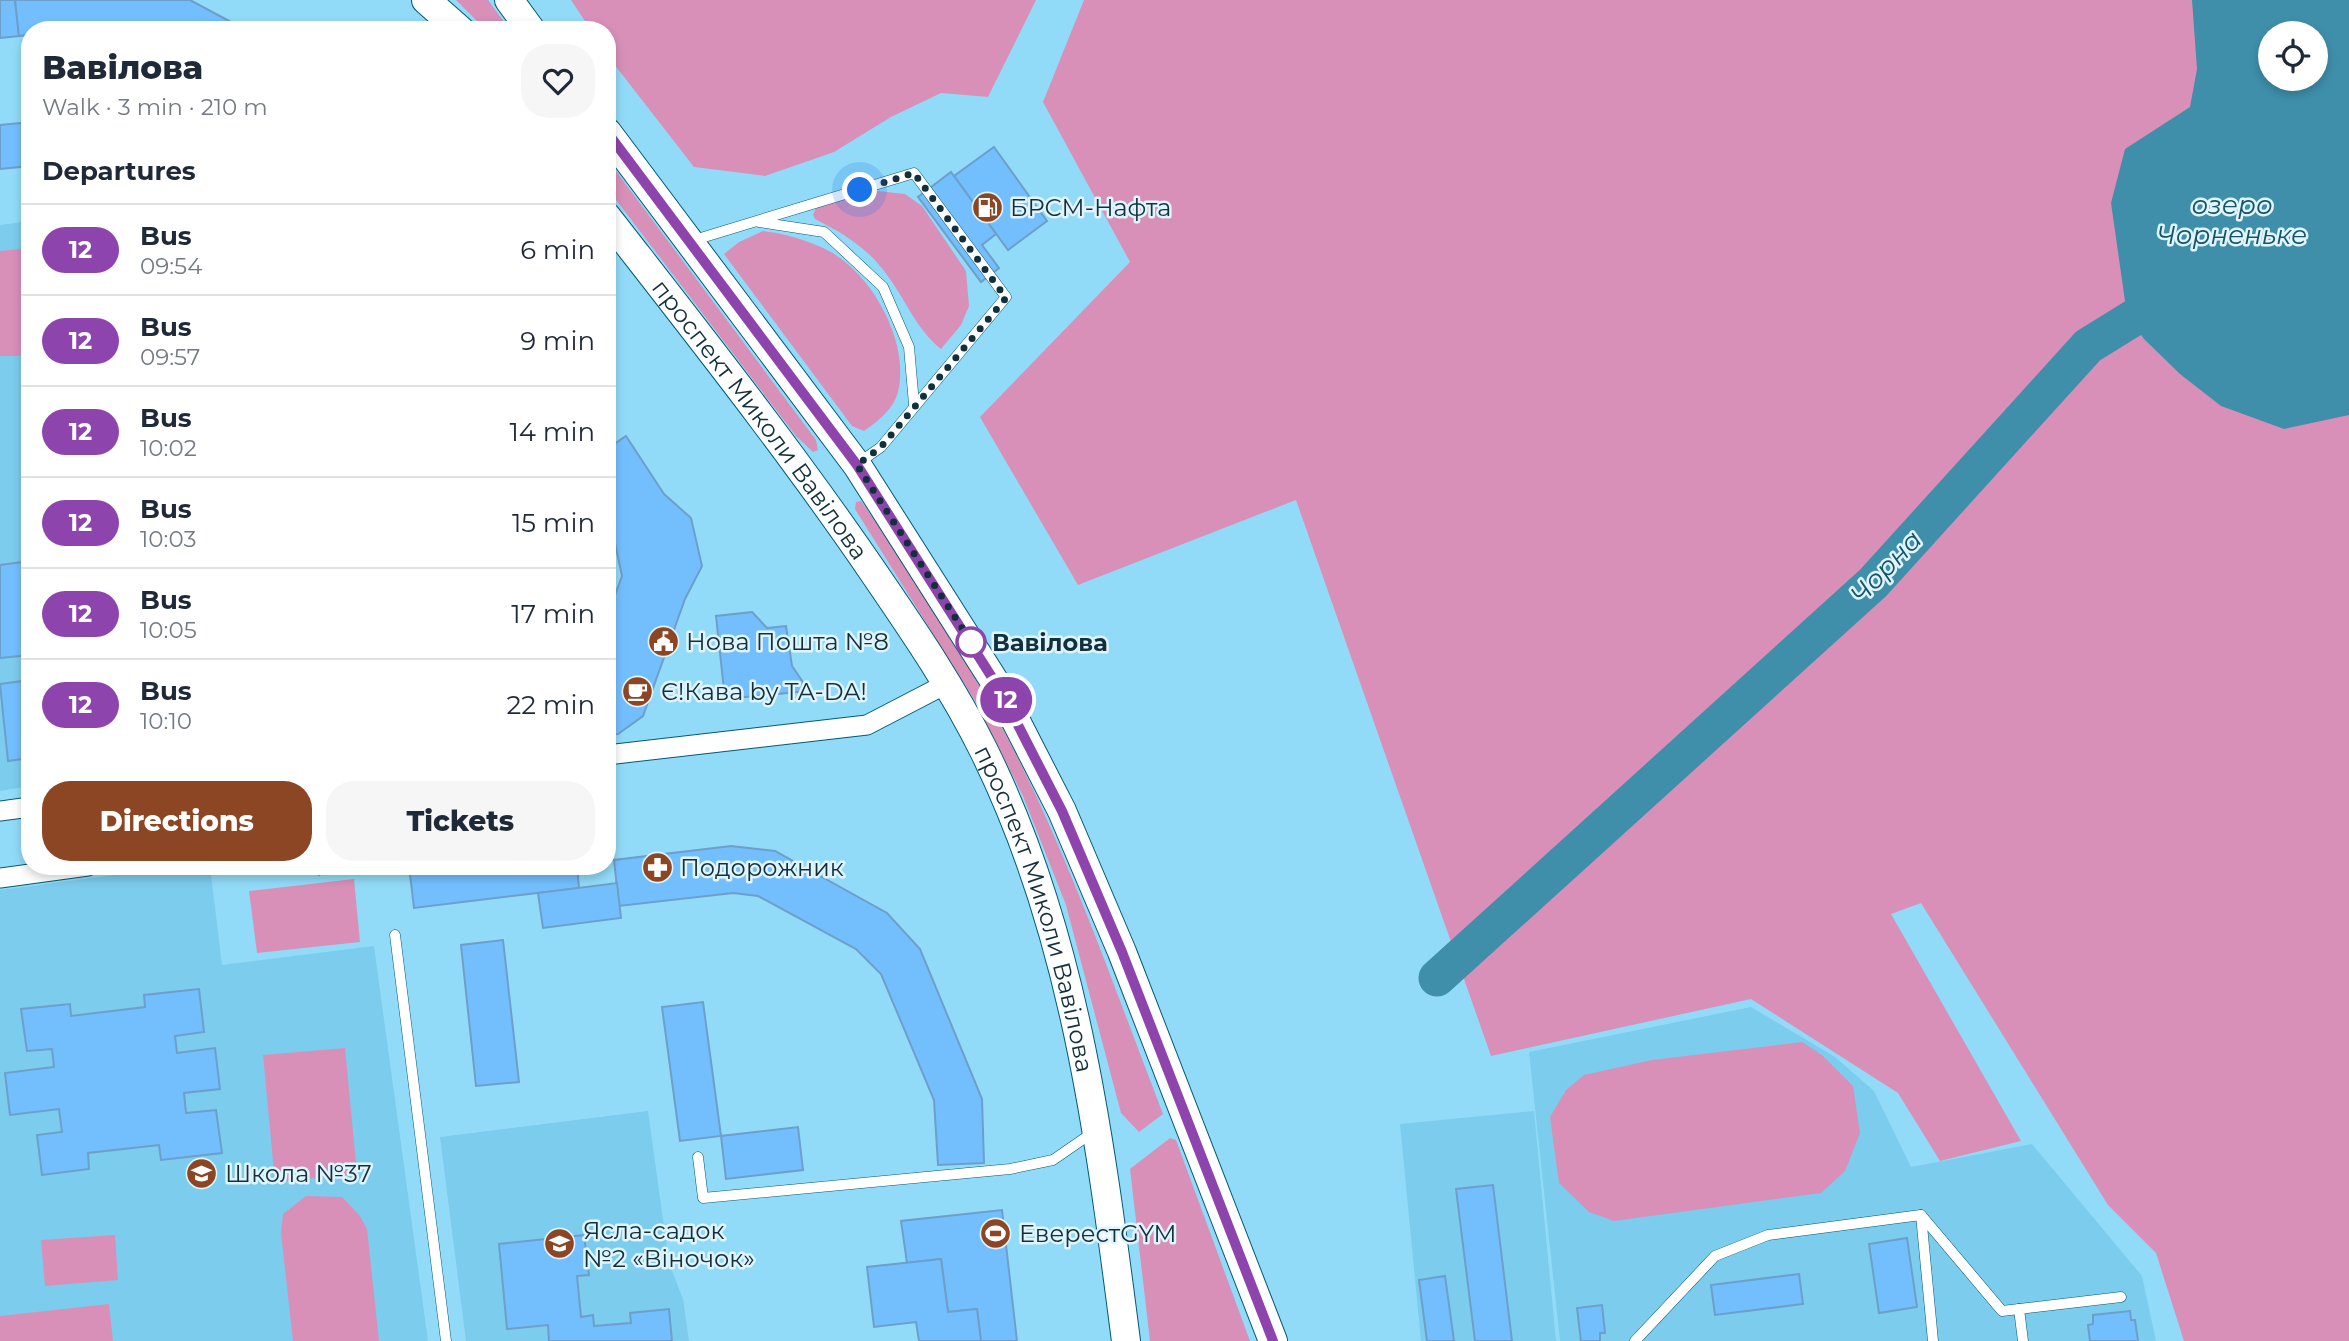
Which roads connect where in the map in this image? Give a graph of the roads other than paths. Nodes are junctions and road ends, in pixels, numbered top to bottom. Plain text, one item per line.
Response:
1 (426, 0) edge
2 (509, 0) edge
3 (450, 21) edge
4 (524, 21) edge
5 (616, 144) edge
6 (754, 222) junction
7 (616, 229) edge
8 (689, 242) junction
9 (914, 404) junction
10 (857, 465) junction
11 (819, 492) junction
12 (946, 684) junction
13 (616, 754) edge
14 (21, 808) edge
15 (0, 811) edge
16 (22, 875) edge
17 (0, 878) edge
18 (395, 935) dead end
19 (1098, 1129) junction
20 (698, 1157) dead end
21 (1920, 1215) junction
22 (2122, 1297) dead end
23 (2019, 1309) junction
24 (446, 1341) edge
25 (1126, 1341) edge
26 (1273, 1341) edge
27 (1635, 1341) edge
28 (1933, 1341) edge
29 (2023, 1341) edge

1 - 3 main road
2 - 4 main road
5 - 8 main road, проспект Миколи Вавілова
6 - 8 lane
6 - 9 lane
6 - 9 lane
7 - 11 main road, проспект Миколи Вавілова
8 - 10 main road, проспект Миколи Вавілова
9 - 10 lane
10 - 11 main road
10 - 26 main road, проспект Миколи Вавілова
11 - 12 main road, проспект Миколи Вавілова
12 - 13 street
12 - 19 main road, проспект Миколи Вавілова
14 - 15 street
16 - 17 street
18 - 24 lane
19 - 20 lane
19 - 25 main road, проспект Миколи Вавілова
21 - 23 lane
21 - 27 lane
21 - 28 lane
22 - 23 lane
23 - 29 lane

